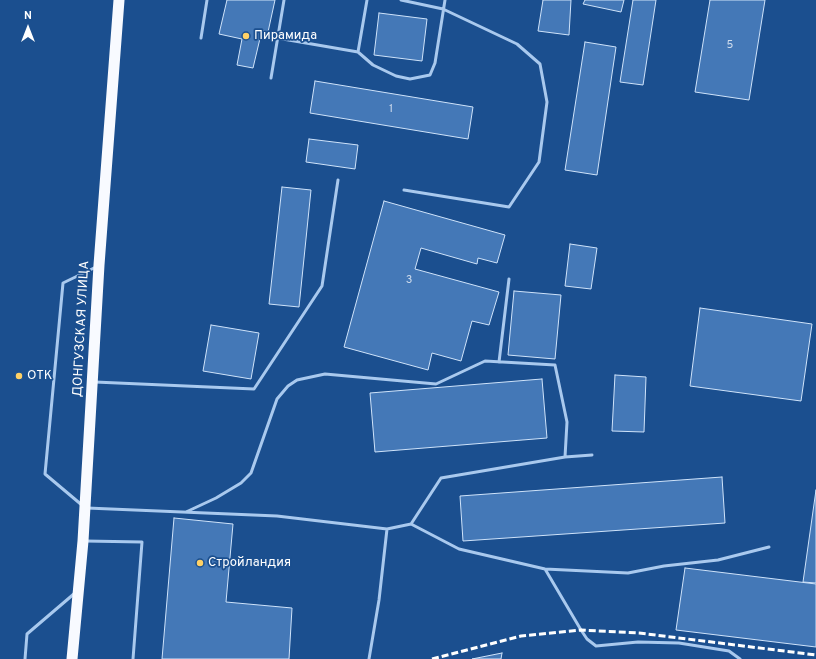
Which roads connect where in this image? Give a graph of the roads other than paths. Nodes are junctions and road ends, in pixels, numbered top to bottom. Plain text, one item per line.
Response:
1 (119, 0) edge
2 (207, 0) edge
3 (284, 0) edge
4 (367, 0) edge
5 (401, 0) edge
6 (445, 0) edge
7 (443, 9) junction
8 (201, 38) dead end
9 (277, 38) junction
10 (358, 52) junction
11 (271, 78) dead end
12 (338, 180) dead end
13 (404, 190) dead end
14 (99, 265) junction
15 (510, 279) dead end
16 (499, 362) junction
17 (93, 382) junction
18 (592, 455) dead end
19 (565, 457) junction
20 (85, 508) junction
21 (185, 513) junction
22 (411, 524) junction
23 (387, 529) junction
24 (83, 541) junction
25 (769, 547) dead end
26 (545, 569) junction
27 (78, 591) junction
28 (25, 659) edge
29 (72, 659) edge
30 (133, 659) edge
31 (369, 659) edge
32 (740, 659) edge

1 - 14 highway, ДОНГУЗСКАЯ УЛИЦА
2 - 8 lane
3 - 9 lane
4 - 10 lane
5 - 7 lane
6 - 7 lane
7 - 10 lane
7 - 13 lane
9 - 10 lane
9 - 11 lane
12 - 17 lane
14 - 17 highway, ДОНГУЗСКАЯ УЛИЦА
14 - 20 lane
15 - 16 lane
16 - 19 lane
16 - 21 lane
17 - 20 highway, ДОНГУЗСКАЯ УЛИЦА
18 - 19 lane
19 - 22 lane
20 - 21 lane
20 - 24 highway, ДОНГУЗСКАЯ УЛИЦА
21 - 23 lane
22 - 23 lane
22 - 26 lane
23 - 31 lane
24 - 27 highway, ДОНГУЗСКАЯ УЛИЦА
24 - 30 lane
25 - 26 lane
26 - 32 lane
27 - 28 lane
27 - 29 highway, ДОНГУЗСКАЯ УЛИЦА

